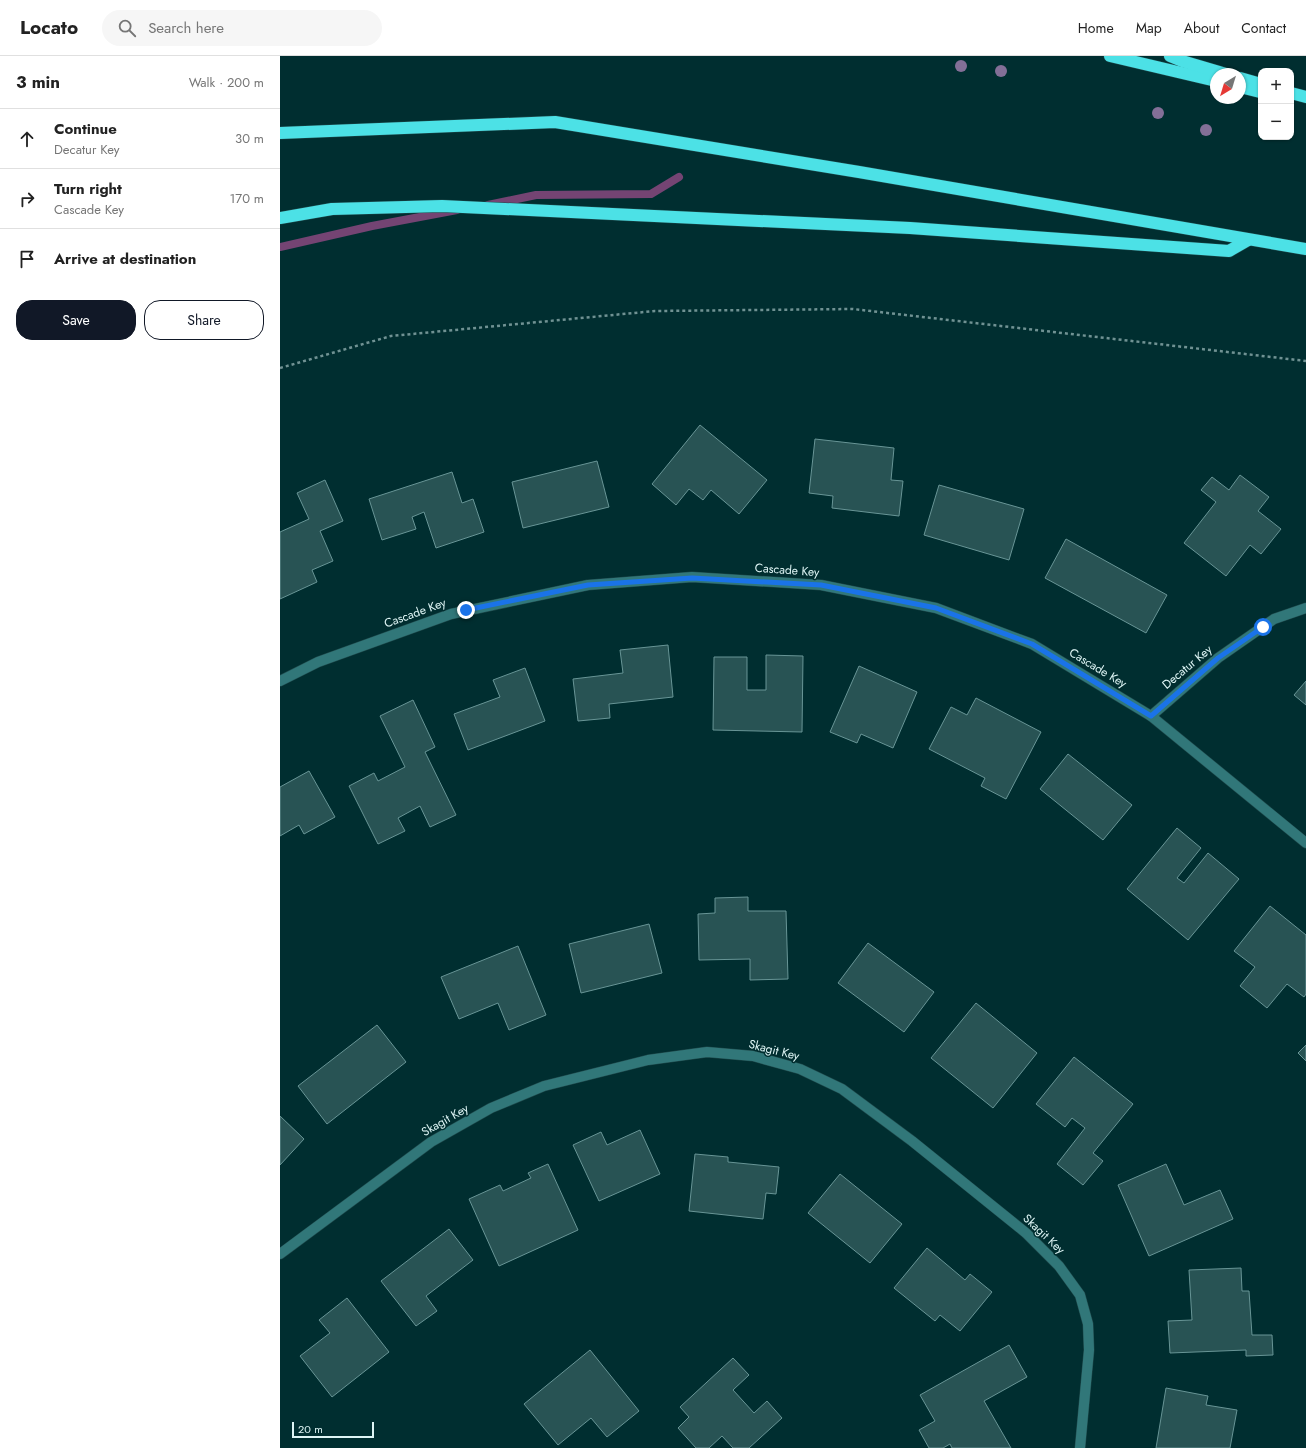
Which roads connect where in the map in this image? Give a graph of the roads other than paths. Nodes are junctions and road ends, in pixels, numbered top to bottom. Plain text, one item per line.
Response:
1 (1110, 56) edge
2 (1170, 56) edge
3 (1210, 69) edge
4 (1210, 80) edge
5 (1246, 80) edge
6 (1258, 83) edge
7 (1246, 88) edge
8 (1258, 91) edge
9 (1294, 94) edge
10 (1306, 98) edge
11 (1294, 101) edge
12 (1306, 103) edge
13 (280, 133) edge
14 (280, 218) edge
15 (1248, 240) junction
16 (1306, 250) edge
17 (1306, 608) edge
18 (280, 681) edge
19 (1151, 716) junction
20 (1306, 843) edge
21 (280, 1254) edge
22 (1080, 1448) edge

1 - 4 highway
2 - 3 highway
5 - 6 highway
7 - 8 highway
9 - 10 highway
11 - 12 highway
13 - 15 highway
14 - 15 highway
15 - 16 highway
17 - 19 street, Decatur Key
18 - 19 street, Cascade Key
19 - 20 street, Cascade Key
21 - 22 street, Skagit Key

